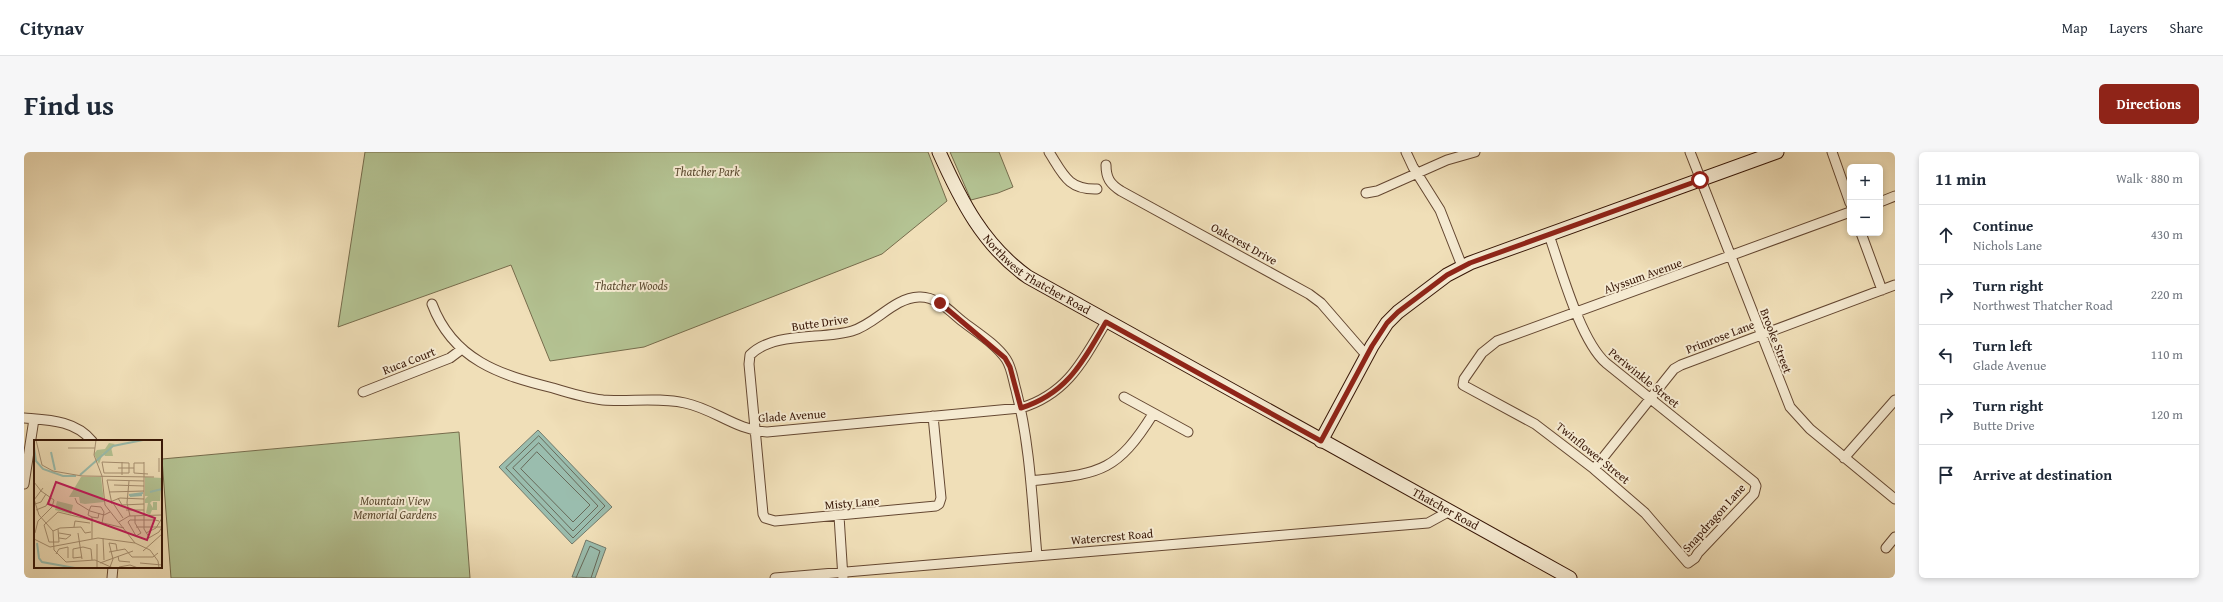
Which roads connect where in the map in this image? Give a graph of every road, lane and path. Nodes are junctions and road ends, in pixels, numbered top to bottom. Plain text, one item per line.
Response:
1 (939, 152) edge
2 (1050, 152) edge
3 (1406, 152) edge
4 (1475, 152) edge
5 (1690, 152) edge
6 (1777, 152) edge
7 (1832, 152) edge
8 (1106, 165) dead end
9 (1417, 173) junction
10 (1700, 180) junction
11 (1098, 189) dead end
12 (1366, 193) dead end
13 (1895, 196) edge
14 (1849, 200) edge
15 (1883, 201) edge
16 (1847, 213) edge
17 (1549, 235) junction
18 (1862, 236) edge
19 (1730, 257) junction
20 (1462, 266) junction
21 (1895, 285) edge
22 (1882, 290) junction
23 (432, 304) dead end
24 (1577, 313) junction
25 (1106, 322) junction
26 (1761, 334) junction
27 (462, 349) junction
28 (1367, 356) junction
29 (1463, 385) joint
30 (363, 392) dead end
31 (1124, 398) dead end
32 (1650, 399) junction
33 (1895, 400) edge
34 (1021, 408) junction
35 (1154, 414) junction
36 (933, 416) junction
37 (24, 418) edge
38 (34, 419) junction
39 (755, 431) junction
40 (1188, 432) dead end
41 (91, 440) edge
42 (1321, 441) junction
43 (1844, 458) junction
44 (1594, 469) junction
45 (1031, 481) junction
46 (24, 484) edge
47 (1756, 486) joint
48 (1895, 499) edge
49 (1448, 512) junction
50 (839, 516) junction
51 (1895, 537) edge
52 (1886, 548) dead end
53 (1037, 556) junction
54 (1688, 563) joint
55 (113, 568) edge
56 (842, 575) edge
57 (112, 578) edge
58 (775, 578) edge
59 (1570, 578) edge

1 - 25 street, Northwest Thatcher Road
2 - 11 street
3 - 9 street
4 - 9 street
5 - 10 street, Brooke Street
6 - 10 street
7 - 14 street
8 - 28 street, Oakcrest Drive
9 - 12 street
9 - 20 street
10 - 17 street
10 - 19 street, Brooke Street
13 - 15 street
16 - 19 street, Alyssum Avenue
17 - 20 street
17 - 24 street, Periwinkle Street
18 - 22 street
19 - 24 street, Alyssum Avenue
19 - 26 street, Brooke Street
20 - 28 street
21 - 22 street, Primrose Lane
22 - 26 street, Primrose Lane
23 - 27 street, Glade Avenue
24 - 29 street, Alyssum Avenue
24 - 32 street, Periwinkle Street
25 - 34 street, Glade Avenue
25 - 42 street, Northwest Thatcher Road
26 - 32 street, Primrose Lane
26 - 43 street, Brooke Street
27 - 30 street, Ruca Court
27 - 39 street, Glade Avenue
28 - 42 street
29 - 44 street, Twinflower Street
31 - 35 street
32 - 44 street, Primrose Lane
32 - 47 street, Periwinkle Street
33 - 43 street
34 - 36 street, Glade Avenue
34 - 39 street, Butte Drive
34 - 45 street, Butte Drive
35 - 40 street
35 - 45 street
36 - 39 street, Glade Avenue
36 - 50 street, Misty Lane
37 - 38 street
38 - 41 street
38 - 46 street
39 - 50 street, Misty Lane
42 - 49 street, Thatcher Road
43 - 48 street, Brooke Street
44 - 54 street, Twinflower Street
45 - 53 street, Butte Drive
47 - 54 street, Snapdragon Lane
49 - 53 street, Watercrest Road
49 - 59 street, Thatcher Road
50 - 56 street
51 - 52 street
53 - 56 street, Watercrest Road
55 - 57 street
56 - 58 street, Watercrest Road

